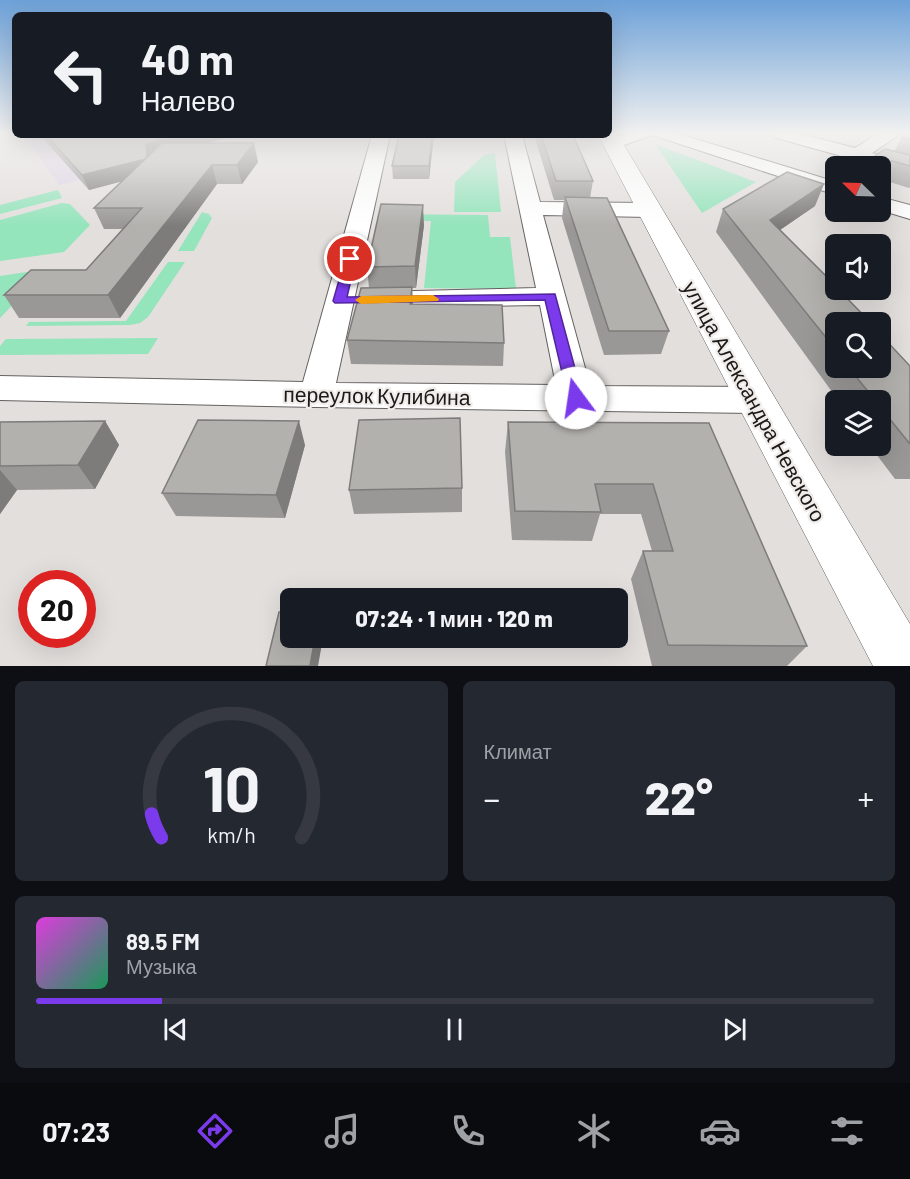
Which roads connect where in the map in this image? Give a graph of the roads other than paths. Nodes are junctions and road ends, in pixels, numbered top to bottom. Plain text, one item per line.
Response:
1 (374, 164) edge
2 (520, 164) edge
3 (632, 164) edge
4 (758, 164) edge
5 (893, 164) edge
6 (910, 169) edge
7 (825, 186) edge
8 (891, 206) edge
9 (530, 208) junction
10 (649, 210) junction
11 (910, 212) edge
12 (551, 296) junction
13 (340, 301) junction
14 (0, 388) edge
15 (316, 394) junction
16 (576, 398) junction
17 (754, 400) junction
18 (903, 666) edge

1 - 13 street
2 - 9 street
3 - 10 main road, улица Александра Невского
4 - 7 street
5 - 6 street
8 - 11 street
9 - 10 street
9 - 12 street
10 - 17 main road, улица Александра Невского
12 - 13 street
12 - 16 street
13 - 15 street
14 - 15 street, переулок Кулибина
15 - 16 street, переулок Кулибина
16 - 17 street, переулок Кулибина
17 - 18 main road, улица Александра Невского

